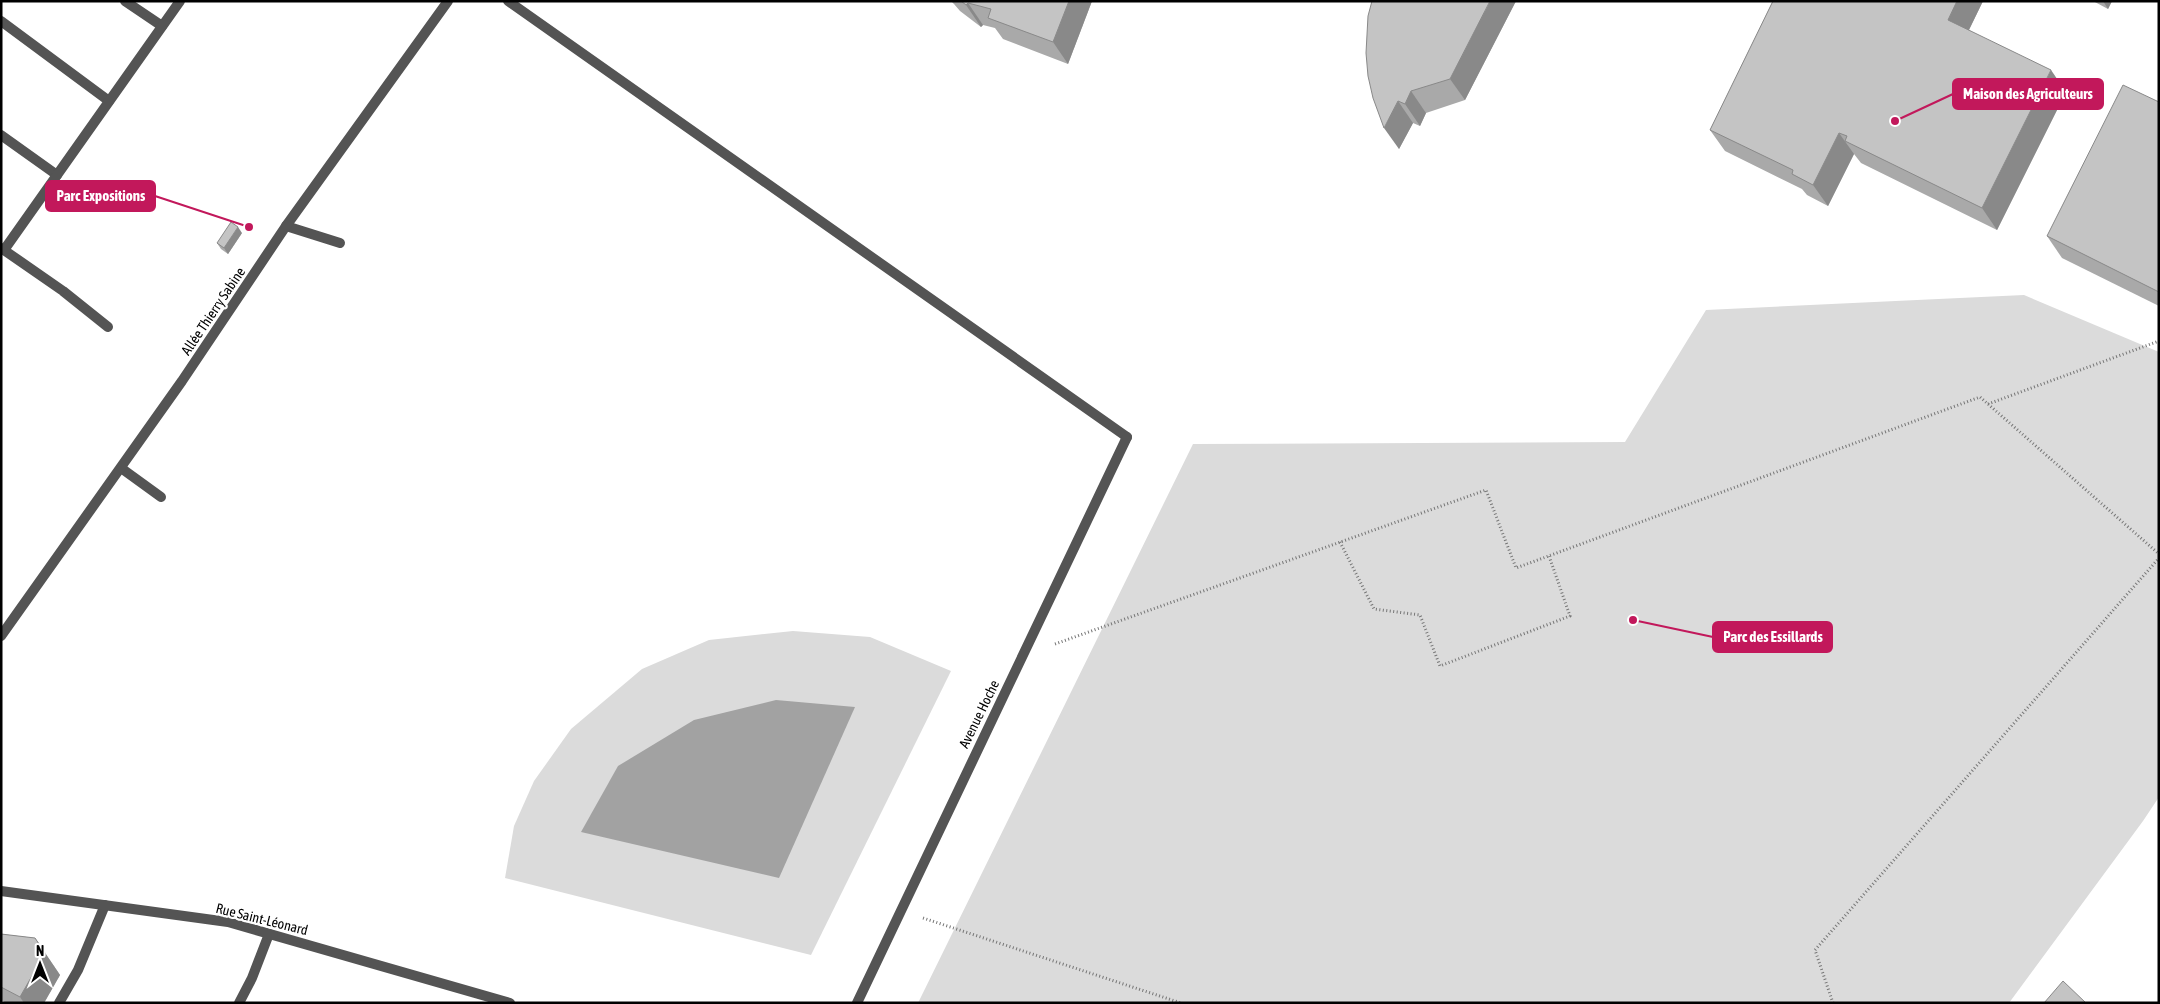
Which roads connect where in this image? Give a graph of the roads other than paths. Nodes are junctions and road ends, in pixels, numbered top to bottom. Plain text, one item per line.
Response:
1 (125, 1) edge
2 (180, 1) edge
3 (448, 1) edge
4 (508, 1) edge
5 (1, 22) edge
6 (162, 26) junction
7 (110, 101) junction
8 (1, 135) edge
9 (57, 175) junction
10 (286, 226) junction
11 (340, 243) dead end
12 (3, 249) edge
13 (108, 327) dead end
14 (121, 468) junction
15 (161, 498) dead end
16 (1, 636) edge
17 (1, 891) edge
18 (105, 905) junction
19 (269, 934) junction
20 (59, 1003) edge
21 (239, 1003) edge
22 (510, 1003) edge
23 (857, 1003) edge

1 - 6 street
2 - 6 street
3 - 10 street, Allée Thierry Sabine
4 - 23 street, Avenue Hoche
5 - 7 street
6 - 7 street
7 - 9 street
8 - 9 street
9 - 12 street
10 - 11 street
10 - 14 street, Allée Thierry Sabine
12 - 13 street
14 - 15 street
14 - 16 street, Allée Thierry Sabine
17 - 18 street, Rue Saint-Léonard
18 - 19 street, Rue Saint-Léonard
18 - 20 street
19 - 21 street
19 - 22 street, Rue Saint-Léonard

